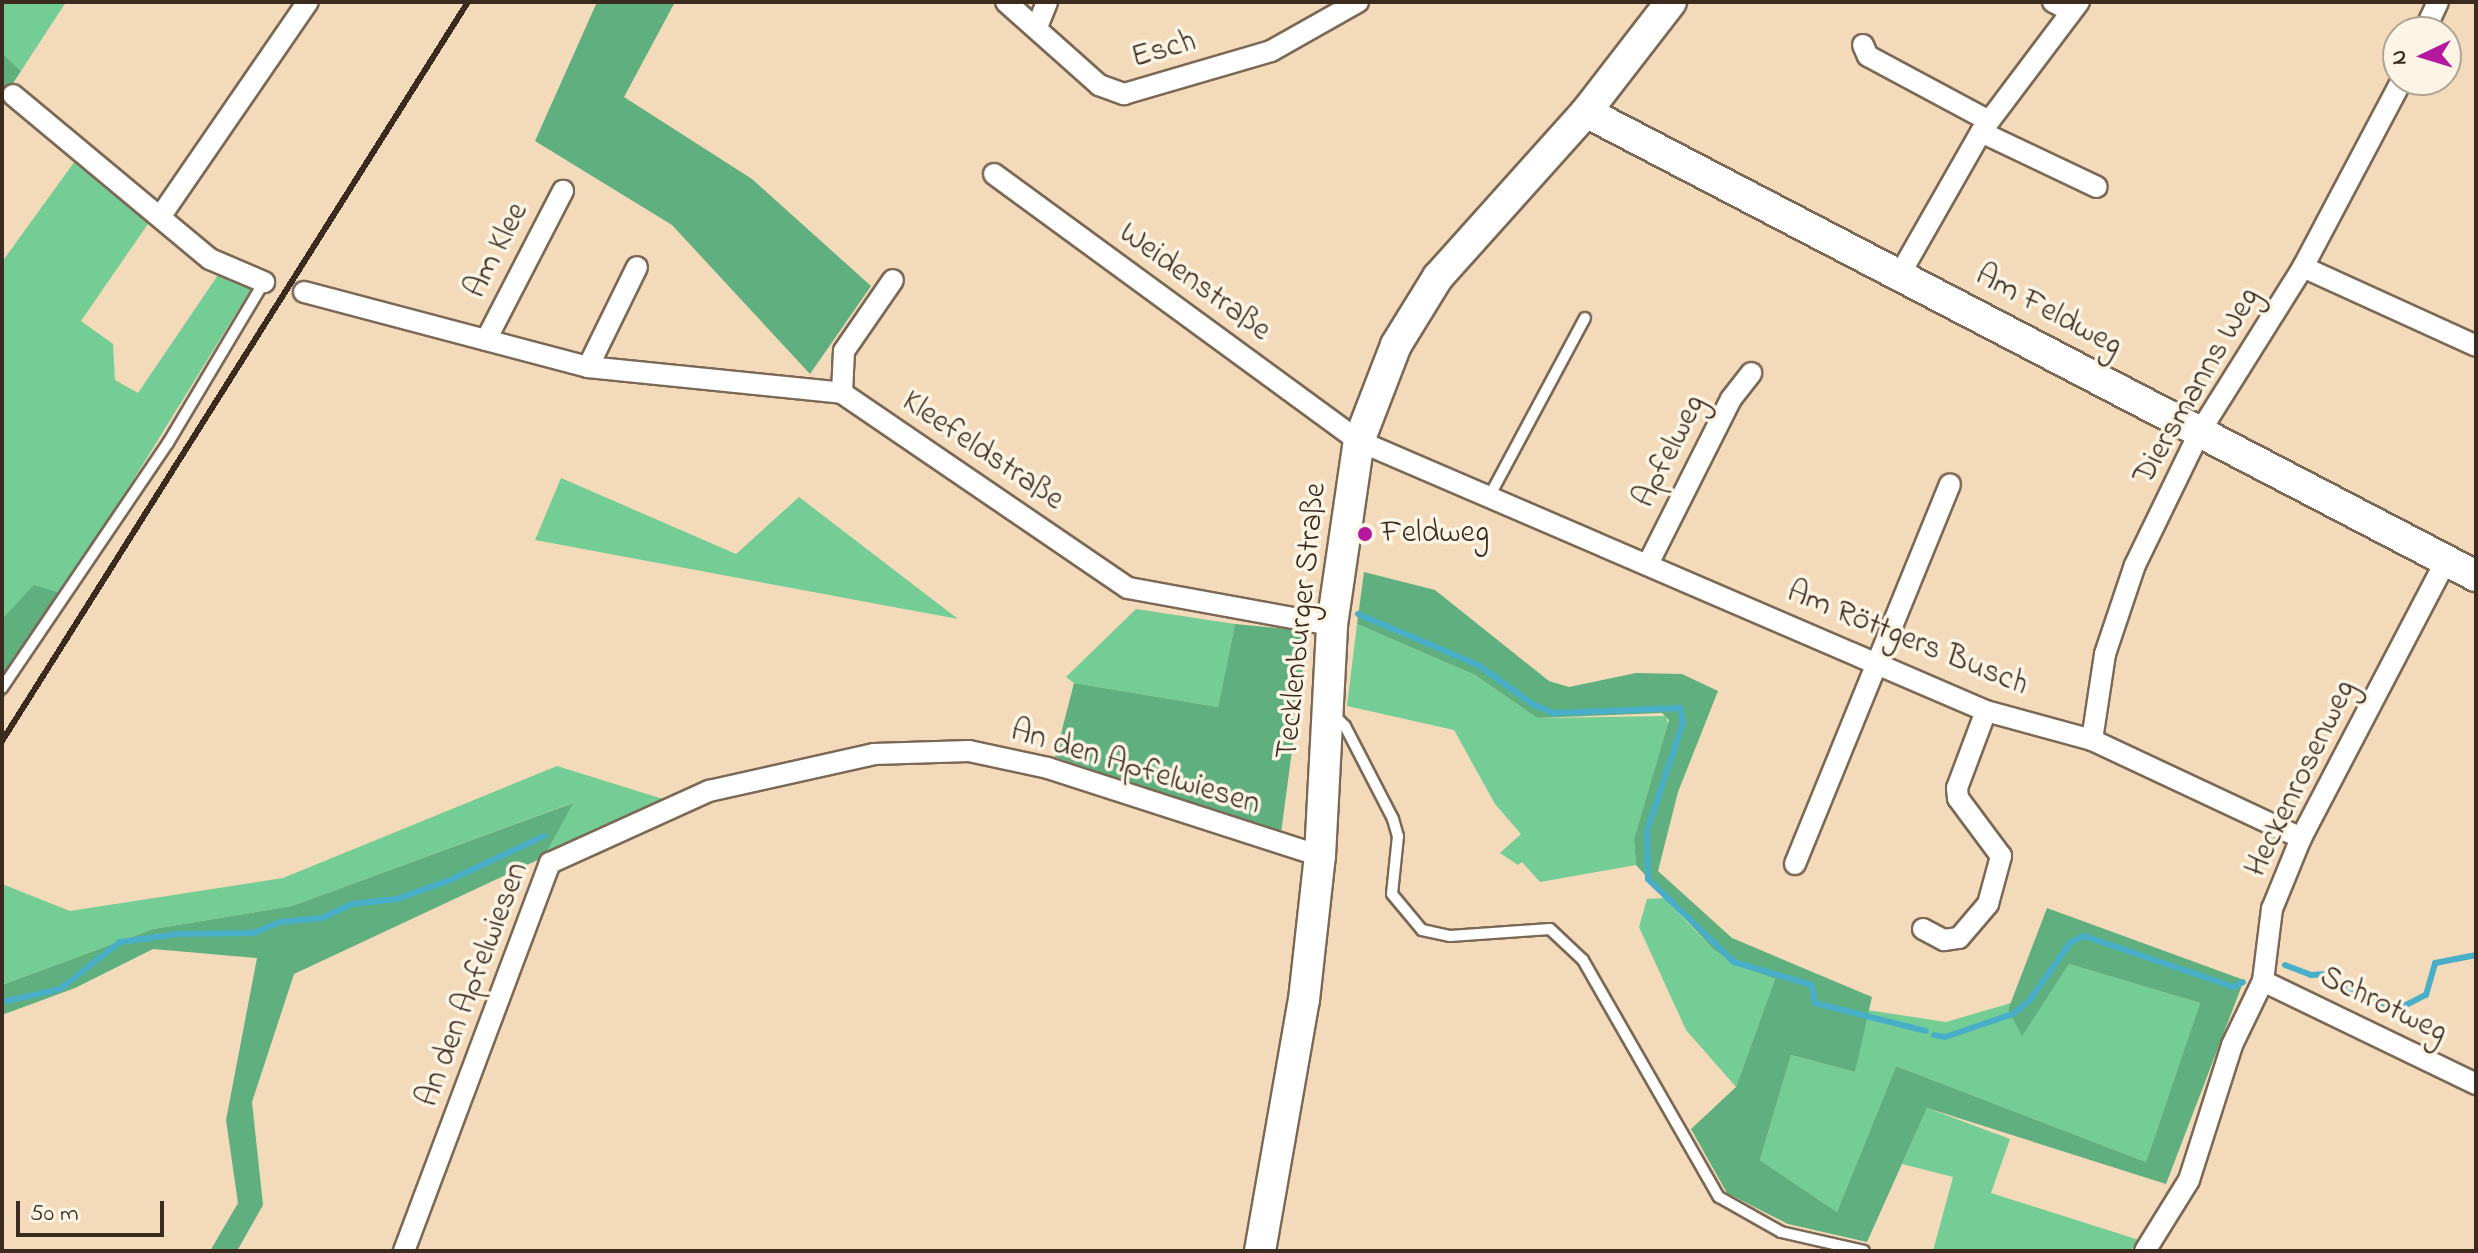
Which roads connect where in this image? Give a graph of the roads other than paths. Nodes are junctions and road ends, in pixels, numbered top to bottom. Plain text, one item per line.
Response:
1 (308, 2) edge
2 (1006, 2) edge
3 (1047, 2) edge
4 (1358, 2) edge
5 (1671, 2) edge
6 (2068, 5) edge
7 (1037, 27) junction
8 (1863, 45) dead end
9 (13, 95) dead end
10 (2394, 96) edge
11 (1586, 112) junction
12 (1985, 126) junction
13 (994, 174) dead end
14 (2097, 187) dead end
15 (563, 191) dead end
16 (160, 217) junction
17 (637, 267) dead end
18 (2303, 267) junction
19 (1900, 274) junction
20 (893, 280) dead end
21 (264, 282) joint
22 (304, 292) dead end
23 (1585, 318) dead end
24 (486, 340) junction
25 (2476, 346) edge
26 (588, 367) junction
27 (1751, 373) dead end
28 (842, 393) junction
29 (2199, 433) junction
30 (1359, 441) junction
31 (1950, 484) dead end
32 (1488, 499) junction
33 (2446, 561) junction
34 (1649, 562) junction
35 (2476, 576) edge
36 (1332, 625) junction
37 (1875, 665) junction
38 (2, 688) edge
39 (1328, 709) junction
40 (1986, 711) junction
41 (2092, 740) junction
42 (2301, 838) junction
43 (1320, 856) junction
44 (1795, 864) dead end
45 (1923, 929) dead end
46 (2263, 981) junction
47 (2476, 1084) edge
48 (404, 1251) edge
49 (1260, 1251) edge
50 (1864, 1251) edge
51 (2145, 1251) edge

1 - 16 street
2 - 7 street, Esch
3 - 7 street
4 - 7 street, Esch
5 - 11 street, Tecklenburger Straße
6 - 12 street
8 - 12 street
9 - 16 street
10 - 18 street, Diersmanns Weg
11 - 19 street, Am Feldweg
11 - 30 street, Tecklenburger Straße
12 - 14 street
12 - 19 street
13 - 30 street, Weidenstraße
15 - 24 street, Am Klee
16 - 21 street
17 - 26 street
18 - 25 street
18 - 29 street, Diersmanns Weg
19 - 29 street, Am Feldweg
20 - 28 street
21 - 38 lane
22 - 24 street, Kleefeldstraße
23 - 32 lane
24 - 26 street, Kleefeldstraße
26 - 28 street, Kleefeldstraße
27 - 34 street, Apfelweg
28 - 36 street, Kleefeldstraße
29 - 33 street, Am Feldweg
29 - 41 street, Diersmanns Weg
30 - 32 street, Am Röttgers Busch
30 - 36 street, Tecklenburger Straße
31 - 37 street
32 - 34 street, Am Röttgers Busch
33 - 35 street, Am Feldweg
33 - 42 street, Heckenrosenweg
34 - 37 street, Am Röttgers Busch
36 - 39 street, Tecklenburger Straße
37 - 40 street, Am Röttgers Busch
37 - 44 street
39 - 43 street, Tecklenburger Straße
39 - 50 lane
40 - 41 street, Am Röttgers Busch
40 - 45 street
41 - 42 street, Am Röttgers Busch
42 - 46 street, Heckenrosenweg
43 - 48 street, An den Apfelwiesen
43 - 49 street, Tecklenburger Straße
46 - 47 street, Schrotweg
46 - 51 street, Heckenrosenweg

